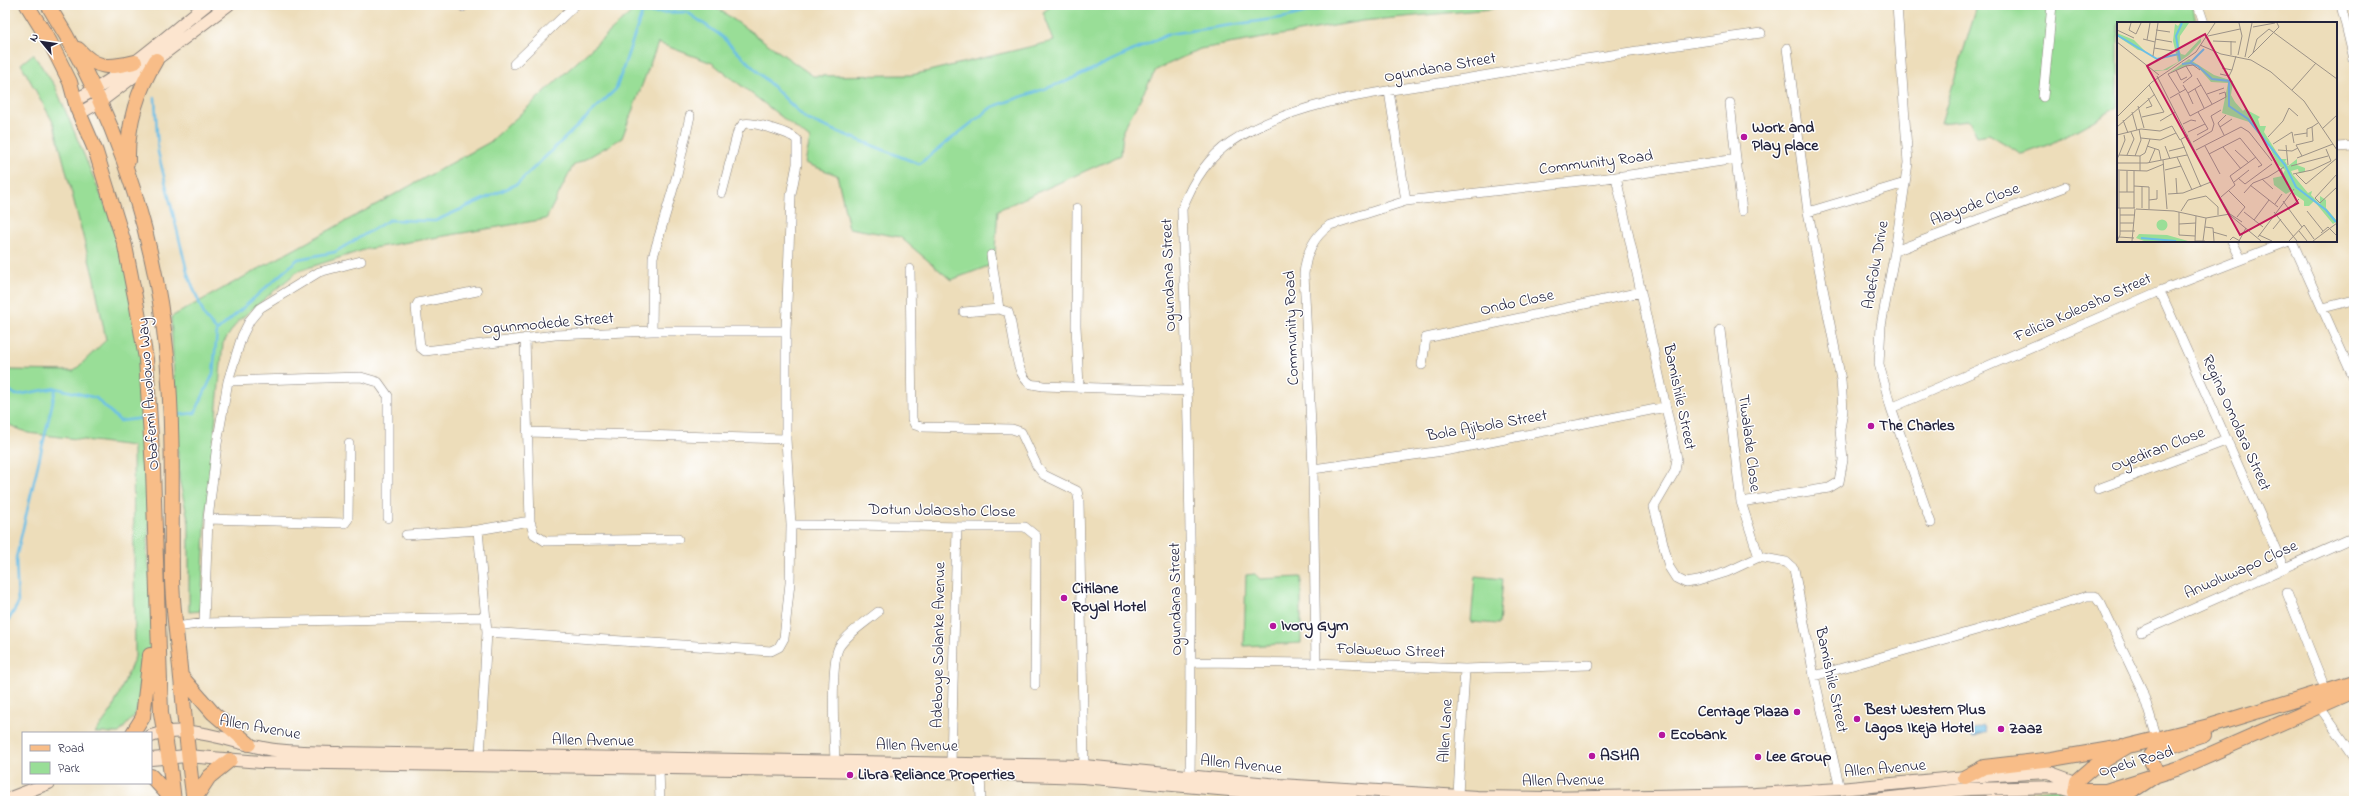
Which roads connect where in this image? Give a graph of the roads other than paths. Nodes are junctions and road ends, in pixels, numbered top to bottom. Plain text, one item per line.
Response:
1 (27, 5) edge
2 (48, 5) edge
3 (206, 5) edge
4 (228, 5) edge
5 (575, 5) edge
6 (1897, 5) edge
7 (2052, 5) edge
8 (2198, 5) edge
9 (2341, 5) edge
10 (2204, 22) edge
11 (1760, 33) dead end
12 (71, 42) junction
13 (1787, 48) dead end
14 (2354, 59) edge
15 (156, 60) junction
16 (135, 62) junction
17 (514, 64) dead end
18 (1390, 91) junction
19 (98, 96) junction
20 (2043, 97) dead end
21 (1730, 103) dead end
22 (77, 106) junction
23 (690, 116) dead end
24 (2354, 146) edge
25 (2337, 148) edge
26 (1736, 159) junction
27 (128, 167) junction
28 (1616, 177) junction
29 (1905, 183) junction
30 (2065, 187) dead end
31 (722, 193) dead end
32 (1406, 201) junction
33 (1077, 208) dead end
34 (1742, 211) dead end
35 (1808, 212) junction
36 (2232, 242) edge
37 (2288, 242) edge
38 (2291, 242) edge
39 (1895, 251) junction
40 (991, 255) dead end
41 (2241, 259) junction
42 (361, 261) dead end
43 (910, 269) dead end
44 (476, 291) dead end
45 (2160, 291) junction
46 (1641, 292) junction
47 (2354, 300) edge
48 (2323, 308) junction
49 (999, 309) junction
50 (964, 312) dead end
51 (1720, 330) dead end
52 (652, 331) junction
53 (786, 331) junction
54 (525, 338) junction
55 (1422, 365) dead end
56 (2354, 379) edge
57 (228, 381) junction
58 (1079, 386) junction
59 (1188, 391) junction
60 (1666, 407) junction
61 (1891, 408) junction
62 (527, 432) junction
63 (786, 439) junction
64 (2228, 440) junction
65 (349, 444) dead end
66 (1313, 469) junction
67 (2098, 489) dead end
68 (1741, 502) junction
69 (388, 518) dead end
70 (208, 520) junction
71 (530, 521) junction
72 (1931, 523) dead end
73 (791, 525) junction
74 (957, 528) junction
75 (478, 530) junction
76 (406, 535) dead end
77 (2354, 538) edge
78 (678, 539) dead end
79 (156, 547) junction
80 (1759, 558) junction
81 (2284, 568) junction
82 (2287, 593) dead end
83 (878, 612) dead end
84 (486, 617) junction
85 (204, 623) junction
86 (176, 627) junction
87 (487, 632) junction
88 (2141, 632) dead end
89 (1192, 662) junction
90 (1316, 663) junction
91 (1589, 665) dead end
92 (1465, 668) junction
93 (181, 676) junction
94 (1814, 676) junction
95 (2354, 682) edge
96 (1035, 685) dead end
97 (2326, 691) junction
98 (2354, 691) edge
99 (2319, 706) junction
100 (2213, 725) junction
101 (185, 730) junction
102 (134, 732) edge
103 (157, 734) edge
104 (2157, 738) junction
105 (249, 744) junction
106 (2128, 746) junction
107 (480, 755) junction
108 (187, 756) junction
109 (2354, 756) edge
110 (168, 758) junction
111 (152, 759) edge
112 (230, 760) junction
113 (835, 761) junction
114 (951, 763) junction
115 (1084, 766) junction
116 (659, 768) junction
117 (980, 774) junction
118 (2158, 774) junction
119 (1190, 776) junction
120 (152, 777) edge
121 (1965, 777) junction
122 (46, 784) edge
123 (1840, 789) junction
124 (1988, 789) junction
125 (1458, 795) junction
126 (2073, 798) edge
127 (5, 800) edge
128 (174, 800) edge
129 (194, 801) edge
130 (660, 801) edge
131 (981, 801) edge
132 (1352, 801) edge
133 (1865, 801) edge
134 (2005, 801) edge
135 (2117, 801) edge

1 - 22 main road, Obafemi Awolowo Way
2 - 12 main road, Obafemi Awolowo Way
3 - 16 main road
4 - 15 main road
5 - 17 street
6 - 29 street, Adefolu Drive
7 - 20 street
8 - 10 street
9 - 14 street
11 - 18 street, Ogundana Street
12 - 16 main road
12 - 19 main road, Obafemi Awolowo Way
13 - 35 street
15 - 19 main road
15 - 27 main road
16 - 19 main road
18 - 32 street
18 - 59 street, Ogundana Street
19 - 22 main road
19 - 27 main road, Obafemi Awolowo Way
21 - 26 street
22 - 79 main road, Obafemi Awolowo Way
23 - 52 street
24 - 25 street
26 - 28 street, Community Road
26 - 34 street
27 - 86 main road, Obafemi Awolowo Way
28 - 32 street, Community Road
28 - 46 street, Bamishile Street
29 - 35 street
29 - 39 street, Adefolu Drive
30 - 39 street, Alayode Close
31 - 53 street
32 - 66 street, Community Road
33 - 58 street
35 - 68 street
36 - 41 street
37 - 41 street, Felicia Koleosho Street
38 - 48 street
39 - 61 street, Adefolu Drive
40 - 49 street
41 - 45 street, Felicia Koleosho Street
42 - 57 street
43 - 115 street
44 - 54 street, Ogunmodede Street
45 - 61 street, Felicia Koleosho Street
45 - 64 street, Regina Omolara Street
46 - 55 street, Ondo Close
46 - 60 street, Bamishile Street
47 - 48 street
48 - 56 street
49 - 50 street
49 - 58 street
51 - 68 street, Tiwalade Close
52 - 53 street, Ogunmodede Street
52 - 54 street, Ogunmodede Street
53 - 63 street
54 - 62 street
57 - 69 street
57 - 70 street
58 - 59 street
59 - 89 street, Ogundana Street
60 - 66 street, Bola Ajibola Street
60 - 80 street, Bamishile Street
61 - 72 street, Adefolu Drive
62 - 63 street
62 - 71 street
63 - 73 street
64 - 67 street, Oyediran Close
64 - 81 street, Regina Omolara Street
65 - 70 street
66 - 90 street, Community Road
68 - 80 street, Tiwalade Close
70 - 85 street
71 - 75 street
71 - 78 street
73 - 74 street, Dotun JolaOsho Close
73 - 87 street
74 - 96 street, Dotun JolaOsho Close
74 - 114 street, Adeboye Solanke Avenue
75 - 76 street
75 - 84 street
77 - 81 street, Anuoluwapo Close
79 - 102 main road
79 - 103 main road, Obafemi Awolowo Way
80 - 94 street, Bamishile Street
81 - 88 street, Anuoluwapo Close
82 - 97 street
83 - 113 street
84 - 85 street
84 - 87 street
85 - 86 street
86 - 93 main road, Obafemi Awolowo Way
87 - 107 street
89 - 90 street, Folawewo Street
89 - 119 street, Ogundana Street
90 - 92 street, Folawewo Street
91 - 92 street, Folawewo Street
92 - 125 street, Allen Lane
93 - 101 main road, Obafemi Awolowo Way
93 - 105 main road
94 - 104 street
94 - 123 street, Bamishile Street
95 - 97 main road, Opebi Road
97 - 100 main road, Opebi Road
98 - 99 main road, Opebi Road
99 - 109 street
99 - 118 main road, Opebi Road
100 - 104 main road, Opebi Road
100 - 118 main road
101 - 103 main road, Allen Avenue
101 - 105 main road, Allen Avenue
101 - 108 main road, Obafemi Awolowo Way
103 - 110 main road, Obafemi Awolowo Way
104 - 106 main road, Opebi Road
105 - 107 main road, Allen Avenue
106 - 121 main road
106 - 126 main road, Opebi Road
107 - 113 main road, Allen Avenue
108 - 110 main road, Allen Avenue
108 - 112 main road, Allen Avenue
108 - 129 main road, Obafemi Awolowo Way
110 - 111 main road, Allen Avenue
110 - 128 main road, Obafemi Awolowo Way
112 - 116 main road, Allen Avenue
112 - 129 main road
113 - 114 main road, Allen Avenue
114 - 115 main road, Allen Avenue
115 - 119 main road, Allen Avenue
116 - 117 main road, Allen Avenue
116 - 130 street
117 - 131 street
117 - 132 main road, Allen Avenue
118 - 126 main road, Opebi Road
118 - 135 main road
119 - 125 main road, Allen Avenue
120 - 128 main road
121 - 123 main road, Allen Avenue
121 - 126 main road, Allen Avenue
122 - 127 main road
123 - 125 main road, Allen Avenue
124 - 126 main road, Allen Avenue
124 - 133 main road, Allen Avenue
124 - 134 main road

